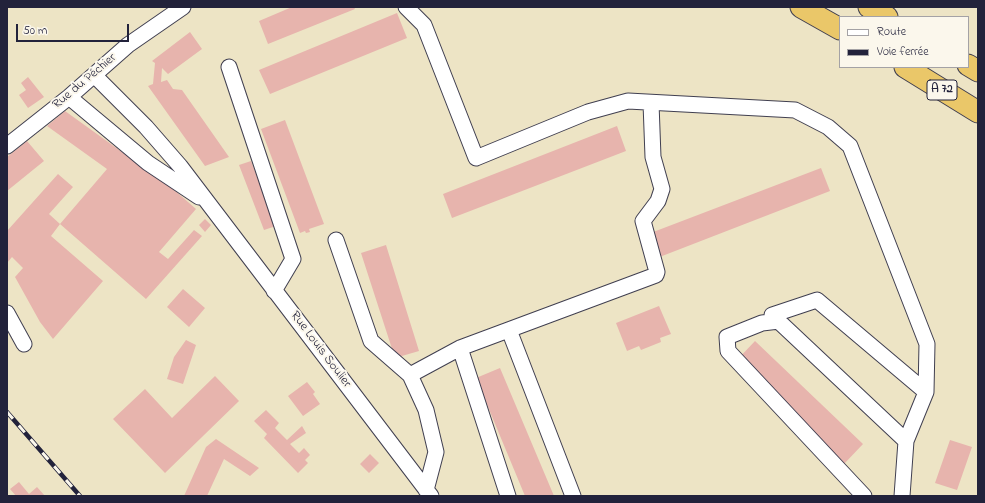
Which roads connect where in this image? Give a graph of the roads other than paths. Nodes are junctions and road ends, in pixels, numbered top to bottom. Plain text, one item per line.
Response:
1 (183, 7) edge
2 (406, 7) edge
3 (802, 7) edge
4 (869, 7) edge
5 (885, 16) edge
6 (839, 28) edge
7 (969, 66) edge
8 (229, 67) dead end
9 (907, 68) edge
10 (978, 71) edge
11 (94, 75) junction
12 (69, 96) junction
13 (651, 103) junction
14 (978, 112) edge
15 (7, 146) edge
16 (210, 204) junction
17 (336, 240) dead end
18 (274, 291) junction
19 (7, 313) edge
20 (779, 321) junction
21 (509, 330) junction
22 (24, 344) dead end
23 (460, 348) junction
24 (410, 375) junction
25 (926, 392) junction
26 (906, 441) junction
27 (428, 493) edge
28 (508, 496) edge
29 (573, 496) edge
30 (864, 496) edge
31 (902, 496) edge

1 - 11 street, Rue du Péchier
2 - 13 street
3 - 6 highway
4 - 5 highway
7 - 10 highway, A 72
8 - 18 street
9 - 14 highway, A 72
11 - 12 street, Rue du Péchier
11 - 16 street, Rue Louis Soulier
12 - 15 street, Rue du Péchier
12 - 16 street, Rue Louis Soulier
13 - 21 street
13 - 25 street
16 - 18 street, Rue Louis Soulier
17 - 24 street
18 - 27 street, Rue Louis Soulier
19 - 22 street
20 - 25 street
20 - 26 street
20 - 30 street
21 - 23 street
21 - 29 street
23 - 24 street
23 - 28 street
24 - 27 street
25 - 26 street
26 - 31 street

